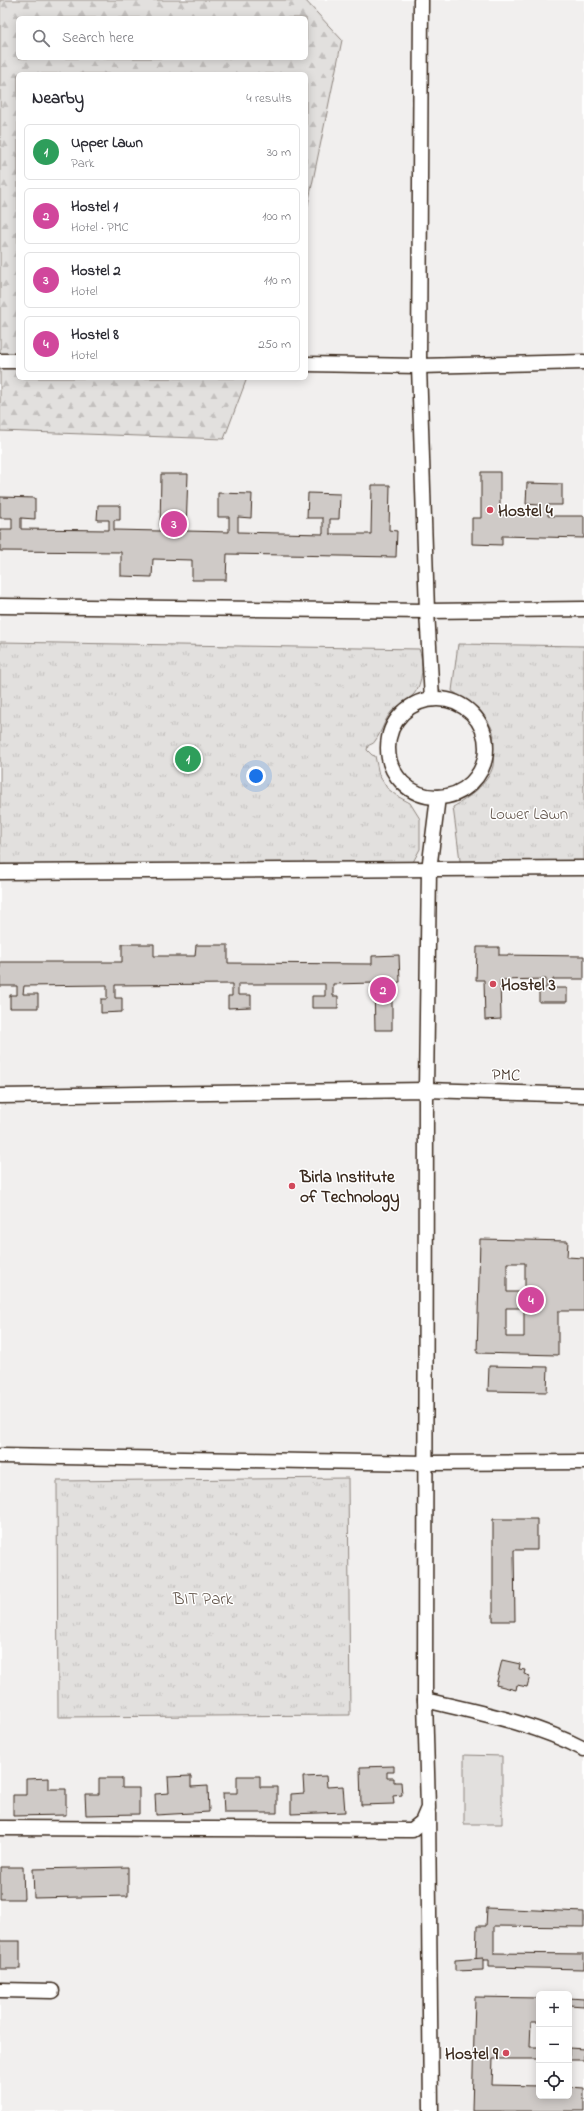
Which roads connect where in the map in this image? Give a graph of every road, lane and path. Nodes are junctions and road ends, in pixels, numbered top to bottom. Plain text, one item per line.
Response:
1 (421, 0) edge
2 (0, 361) edge
3 (16, 362) edge
4 (584, 362) edge
5 (308, 364) edge
6 (419, 366) junction
7 (0, 606) edge
8 (584, 609) edge
9 (427, 611) junction
10 (432, 699) junction
11 (438, 797) junction
12 (584, 868) edge
13 (428, 870) junction
14 (0, 872) edge
15 (426, 1090) junction
16 (584, 1095) edge
17 (0, 1096) edge
18 (0, 1456) edge
19 (584, 1462) edge
20 (426, 1463) junction
21 (425, 1700) junction
22 (584, 1749) edge
23 (428, 1808) junction
24 (0, 1828) edge
25 (0, 1990) edge
26 (52, 1991) dead end
27 (431, 2111) edge

1 - 6 street
2 - 3 street
4 - 6 street
5 - 6 street
6 - 9 street
7 - 9 street
8 - 9 street
9 - 10 street
10 - 11 street
10 - 11 street
11 - 13 street
12 - 13 street
13 - 14 street
13 - 15 street
15 - 16 street, PMC
15 - 17 street, PMC
15 - 20 street
18 - 20 street
19 - 20 street
20 - 21 street
21 - 22 street
21 - 23 street
23 - 24 street
23 - 27 street
25 - 26 street

